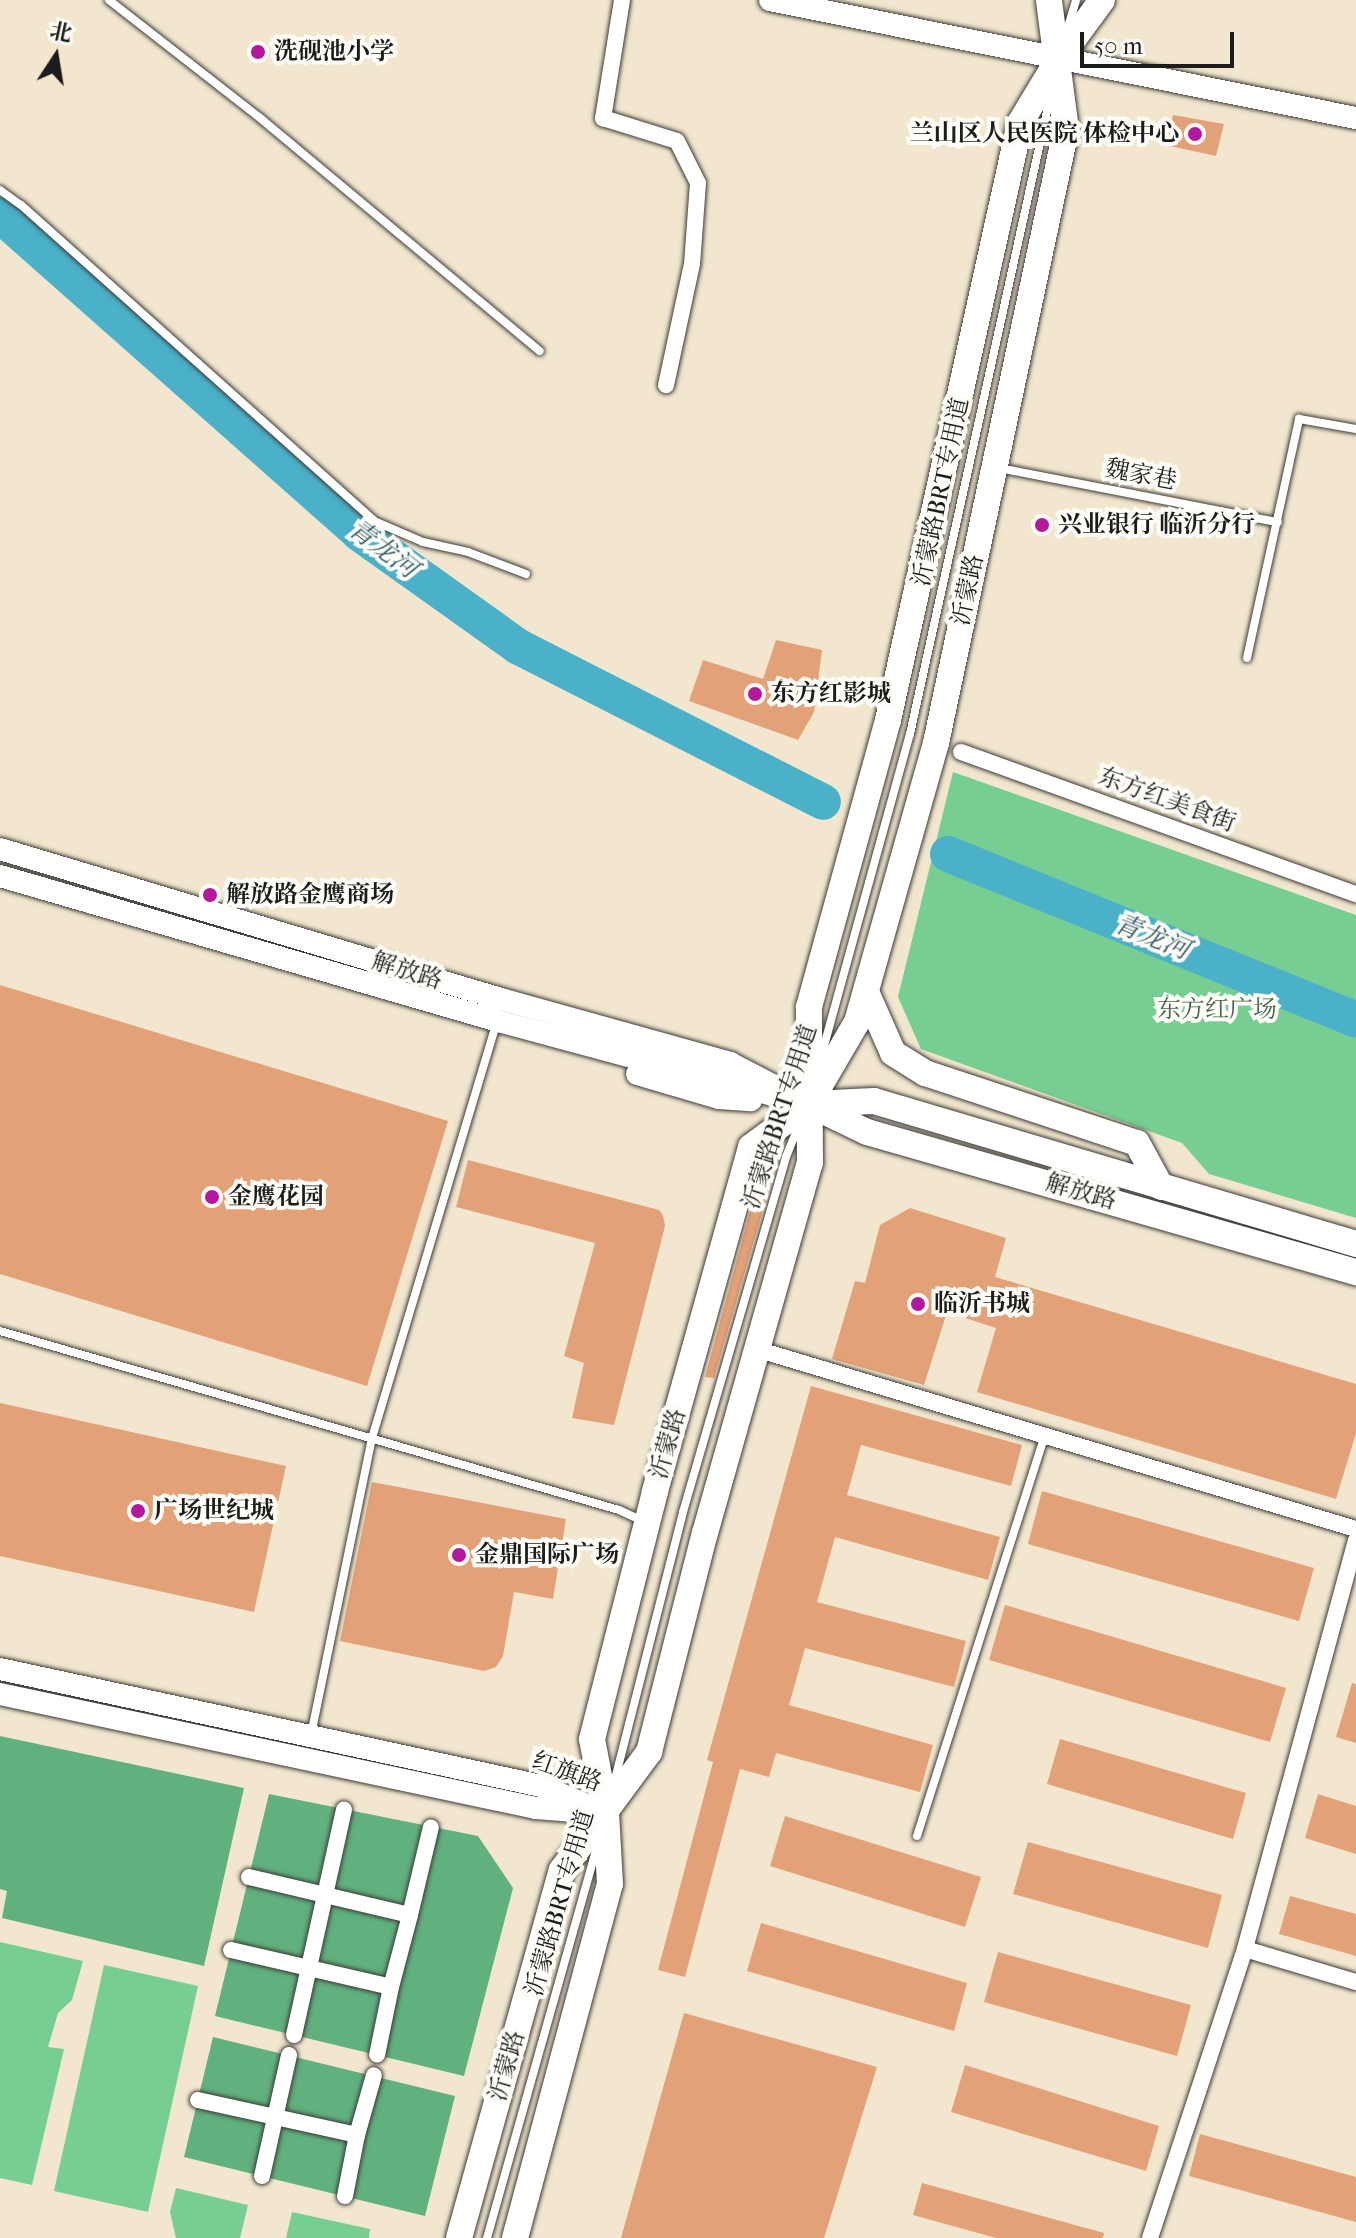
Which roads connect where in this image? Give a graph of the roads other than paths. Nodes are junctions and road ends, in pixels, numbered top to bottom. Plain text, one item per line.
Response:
1 (109, 0) edge
2 (622, 0) edge
3 (770, 0) edge
4 (1049, 0) edge
5 (1076, 0) edge
6 (1102, 0) edge
7 (1058, 60) junction
8 (1356, 118) edge
9 (0, 190) edge
10 (540, 351) dead end
11 (666, 385) dead end
12 (1356, 429) edge
13 (996, 468) junction
14 (1278, 522) junction
15 (526, 574) dead end
16 (1247, 658) dead end
17 (961, 752) dead end
18 (0, 849) edge
19 (0, 876) edge
20 (1356, 894) edge
21 (867, 994) junction
22 (498, 1021) junction
23 (809, 1104) junction
24 (1161, 1187) junction
25 (1356, 1244) edge
26 (1356, 1272) edge
27 (0, 1331) edge
28 (756, 1349) junction
29 (1045, 1436) junction
30 (372, 1438) junction
31 (647, 1523) junction
32 (1356, 1529) edge
33 (1356, 1540) edge
34 (0, 1669) edge
35 (0, 1694) edge
36 (311, 1736) junction
37 (344, 1809) dead end
38 (606, 1813) junction
39 (431, 1827) dead end
40 (917, 1836) dead end
41 (249, 1877) dead end
42 (326, 1895) junction
43 (410, 1915) junction
44 (1245, 1949) junction
45 (231, 1950) dead end
46 (310, 1968) junction
47 (1356, 1982) edge
48 (391, 1987) junction
49 (294, 2035) dead end
50 (289, 2055) dead end
51 (377, 2055) dead end
52 (374, 2075) dead end
53 (198, 2100) dead end
54 (275, 2117) junction
55 (357, 2135) junction
56 (262, 2176) dead end
57 (345, 2196) dead end
58 (459, 2238) edge
59 (487, 2238) edge
60 (515, 2238) edge
61 (1150, 2238) edge

1 - 10 lane
2 - 11 street
3 - 7 street
4 - 7 main road, 沂蒙路
5 - 7 lane, 沂蒙路BRT专用道
6 - 7 main road, 沂蒙路
7 - 8 street
7 - 13 main road, 沂蒙路
7 - 23 lane, 沂蒙路BRT专用道
7 - 23 main road, 沂蒙路
9 - 15 lane
12 - 14 lane
13 - 14 lane, 魏家巷
13 - 21 main road, 沂蒙路
14 - 16 lane
17 - 20 street, 东方红美食街
18 - 23 street, 解放路
19 - 22 street, 解放路
21 - 23 main road, 沂蒙路
21 - 24 main road
22 - 23 street, 解放路
22 - 30 lane
23 - 24 main road, 解放路
23 - 26 main road, 解放路
23 - 28 main road, 沂蒙路
23 - 31 main road, 沂蒙路
23 - 38 lane, 沂蒙路BRT专用道
24 - 25 main road, 解放路
27 - 30 lane
28 - 29 street
28 - 38 main road, 沂蒙路
29 - 32 street
29 - 40 lane
30 - 31 lane
30 - 36 lane
31 - 38 main road, 沂蒙路
33 - 44 street
34 - 36 street, 红旗路
35 - 38 street, 红旗路
36 - 38 street, 红旗路
37 - 42 street
38 - 58 main road, 沂蒙路
38 - 59 lane, 沂蒙路BRT专用道
38 - 60 main road, 沂蒙路
39 - 43 street
41 - 42 street
42 - 43 street
42 - 46 street
43 - 48 street
44 - 47 street
44 - 61 street
45 - 46 street
46 - 48 street
46 - 49 street
48 - 51 street
50 - 54 street
52 - 55 street
53 - 54 street
54 - 55 street
54 - 56 street
55 - 57 street

